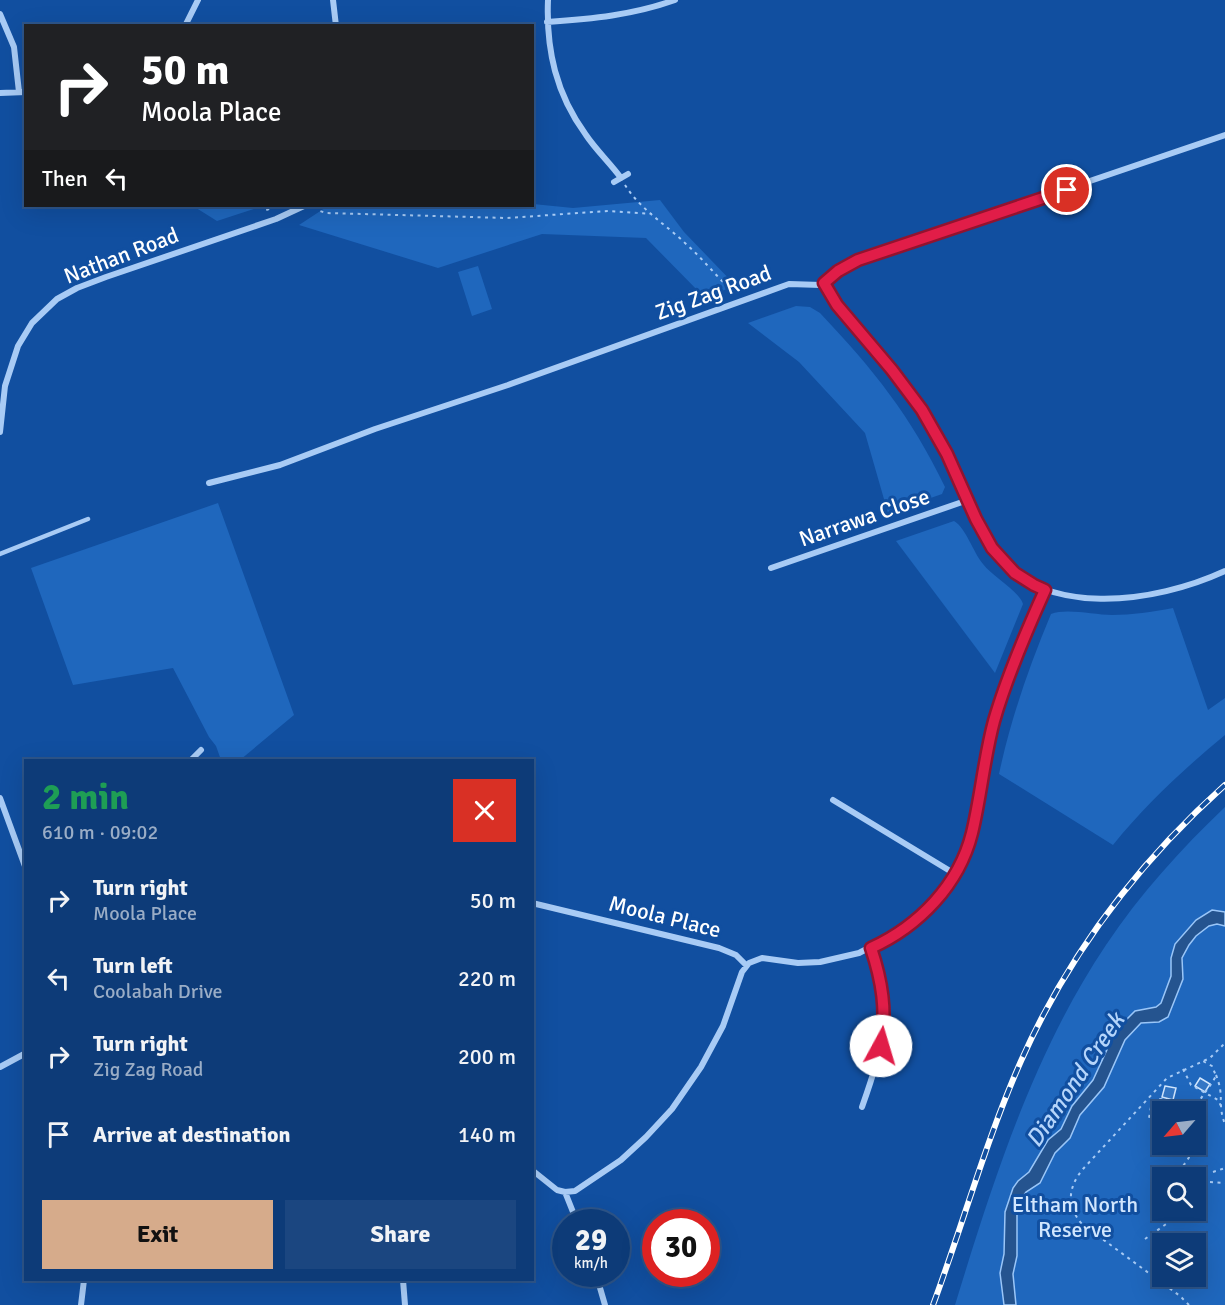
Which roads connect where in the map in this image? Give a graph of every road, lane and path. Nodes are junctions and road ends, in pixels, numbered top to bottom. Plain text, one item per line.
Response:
1 (198, 0) edge
2 (333, 0) edge
3 (548, 0) edge
4 (675, 0) edge
5 (0, 14) edge
6 (547, 22) junction
7 (186, 24) edge
8 (336, 24) edge
9 (22, 92) edge
10 (0, 93) edge
11 (1225, 135) edge
12 (628, 174) dead end
13 (621, 178) junction
14 (614, 182) dead end
15 (262, 207) edge
16 (276, 207) edge
17 (302, 207) edge
18 (316, 207) edge
19 (652, 214) junction
20 (824, 283) junction
21 (741, 299) junction
22 (0, 426) edge
23 (0, 432) edge
24 (209, 483) dead end
25 (968, 500) junction
26 (88, 519) dead end
27 (0, 554) edge
28 (771, 568) dead end
29 (1225, 571) edge
30 (1045, 590) junction
31 (201, 750) dead end
32 (194, 759) edge
33 (0, 798) edge
34 (833, 800) dead end
35 (24, 864) edge
36 (955, 874) junction
37 (534, 903) edge
38 (871, 948) junction
39 (746, 965) junction
40 (1225, 1043) edge
41 (24, 1054) edge
42 (1203, 1061) junction
43 (0, 1067) edge
44 (1183, 1069) junction
45 (1215, 1074) junction
46 (1206, 1094) junction
47 (1199, 1101) edge
48 (1152, 1106) edge
49 (862, 1107) dead end
50 (1222, 1108) junction
51 (1152, 1120) edge
52 (1225, 1124) edge
53 (1225, 1168) edge
54 (534, 1172) edge
55 (1213, 1172) dead end
56 (1210, 1182) dead end
57 (1225, 1183) edge
58 (566, 1192) junction
59 (572, 1209) edge
60 (1170, 1221) edge
61 (1145, 1239) dead end
62 (84, 1281) edge
63 (403, 1281) edge
64 (600, 1287) edge
65 (81, 1305) edge
66 (405, 1305) edge
67 (605, 1305) edge
68 (1189, 1305) edge

1 - 7 street
2 - 8 street
3 - 6 street
4 - 6 street
5 - 9 street
6 - 13 street
9 - 10 street
11 - 20 street
12 - 13 street
13 - 14 street
13 - 19 path
15 - 16 path
17 - 22 street, Nathan Road
18 - 19 path
19 - 21 path
20 - 21 street, Zig Zag Road
20 - 25 street
21 - 24 street, Zig Zag Road
22 - 23 street, Nathan Road
25 - 28 street, Narrawa Close
25 - 30 street
26 - 27 lane
29 - 30 street
30 - 36 street
31 - 32 street
33 - 35 street
34 - 36 street
36 - 38 street
37 - 39 street, Moola Place
38 - 39 street
38 - 49 street
39 - 58 street
40 - 42 path
41 - 43 street
42 - 44 path
42 - 45 path
44 - 46 path
44 - 68 path
45 - 46 path
45 - 50 path
46 - 47 path
46 - 50 path
48 - 51 path
50 - 52 path
53 - 55 path
54 - 58 street
56 - 57 path
58 - 59 street
60 - 61 path
62 - 65 street
63 - 66 street
64 - 67 street

